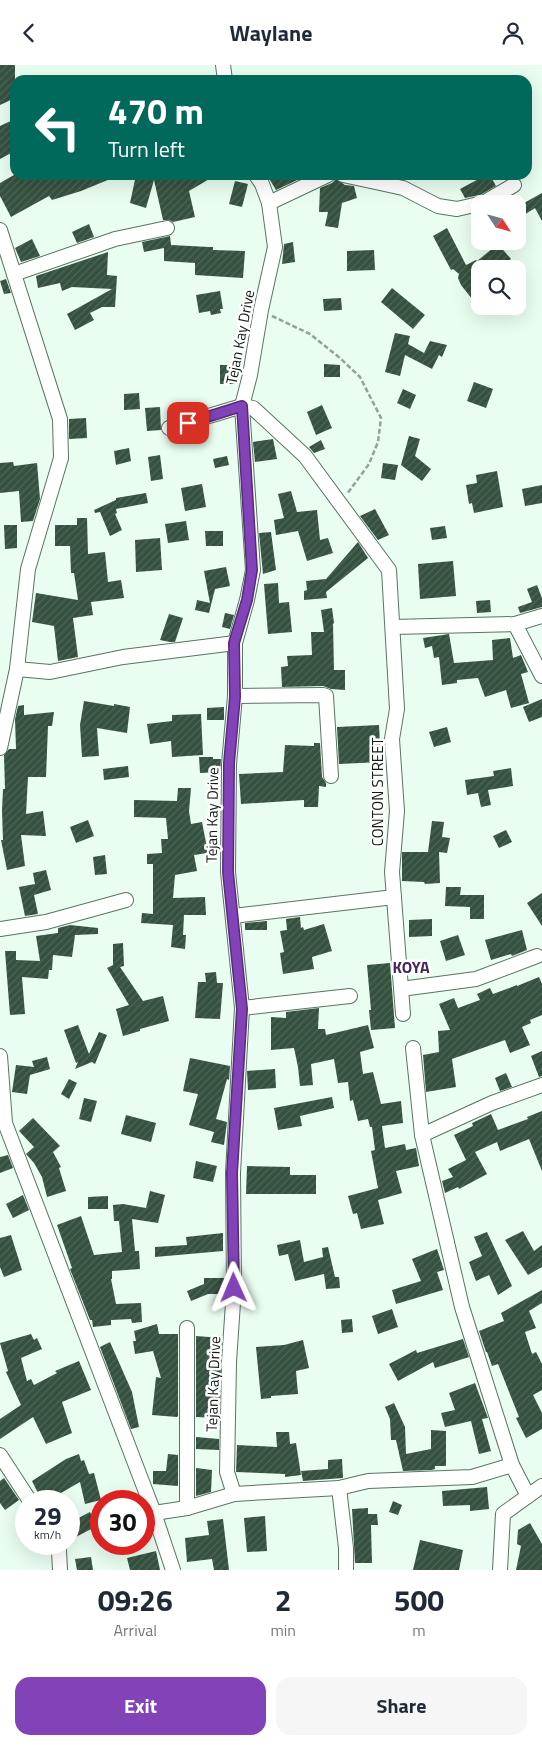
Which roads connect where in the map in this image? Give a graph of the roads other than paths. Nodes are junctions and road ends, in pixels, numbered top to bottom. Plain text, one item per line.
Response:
1 (259, 180) edge
2 (318, 180) edge
3 (366, 180) edge
4 (514, 185) dead end
5 (270, 203) junction
6 (167, 227) dead end
7 (0, 230) edge
8 (14, 274) junction
9 (242, 406) junction
10 (169, 428) dead end
11 (542, 616) edge
12 (516, 624) junction
13 (393, 627) junction
14 (234, 643) junction
15 (17, 669) junction
16 (542, 676) edge
17 (235, 697) junction
18 (0, 748) edge
19 (331, 776) dead end
20 (394, 897) junction
21 (126, 900) dead end
22 (233, 916) junction
23 (0, 929) edge
24 (537, 956) dead end
25 (401, 989) junction
26 (350, 996) dead end
27 (242, 1009) junction
28 (403, 1014) dead end
29 (413, 1049) dead end
30 (0, 1056) edge
31 (542, 1085) edge
32 (422, 1135) junction
33 (187, 1328) dead end
34 (0, 1455) edge
35 (512, 1465) junction
36 (542, 1486) edge
37 (339, 1489) junction
38 (23, 1490) edge
39 (145, 1490) edge
40 (234, 1494) junction
41 (528, 1496) junction
42 (187, 1508) junction
43 (155, 1513) edge
44 (155, 1516) edge
45 (59, 1555) edge
46 (60, 1570) edge
47 (172, 1570) edge
48 (346, 1570) edge
49 (500, 1570) edge

1 - 5 street, Tejan Kay Drive
2 - 5 street
3 - 4 street
5 - 9 street, Tejan Kay Drive
6 - 8 street
7 - 8 street
8 - 15 street
9 - 10 street
9 - 13 street, CONTON STREET
9 - 14 street, Tejan Kay Drive
11 - 12 street
12 - 13 street
12 - 16 street
13 - 20 street, CONTON STREET
14 - 15 street
14 - 17 street, Tejan Kay Drive
15 - 18 street
17 - 19 street
17 - 22 street, Tejan Kay Drive
20 - 22 street
20 - 25 street, CONTON STREET
21 - 23 street
22 - 27 street, Tejan Kay Drive
24 - 25 street
25 - 28 street, CONTON STREET
26 - 27 street
27 - 40 street, Tejan Kay Drive
29 - 32 street
30 - 39 street
31 - 32 street
32 - 35 street
33 - 42 street
34 - 38 street
35 - 37 street
35 - 41 street
36 - 41 street
37 - 40 street
37 - 48 street
40 - 42 street
41 - 49 street
42 - 43 street
44 - 47 street
45 - 46 street

